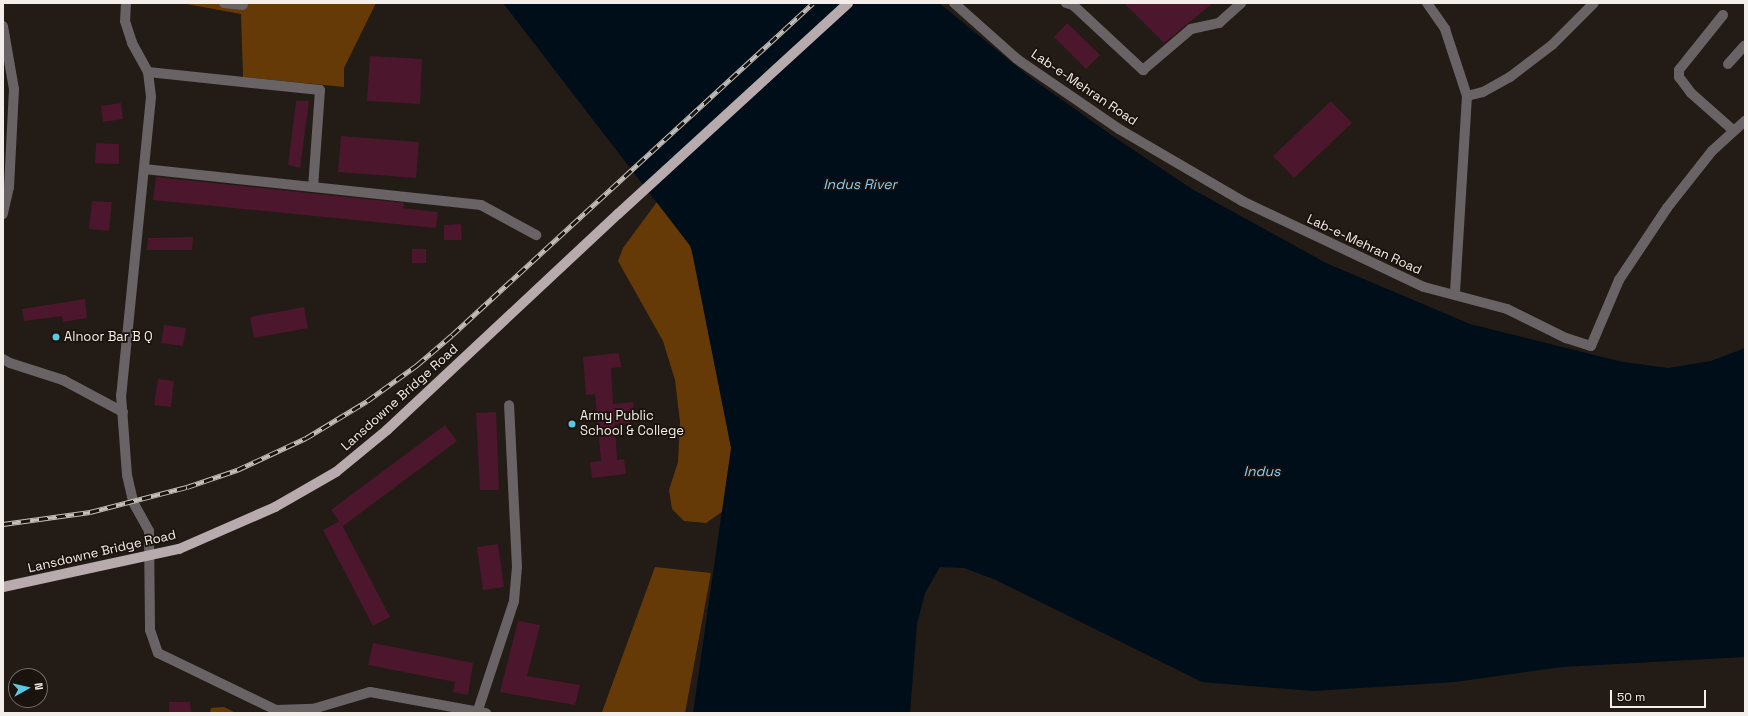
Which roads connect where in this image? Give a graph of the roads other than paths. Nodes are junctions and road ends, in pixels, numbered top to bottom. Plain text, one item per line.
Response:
1 (126, 3) edge
2 (224, 3) edge
3 (848, 3) edge
4 (954, 3) edge
5 (1066, 3) edge
6 (1241, 3) edge
7 (1427, 3) edge
8 (1594, 3) edge
9 (243, 5) dead end
10 (1723, 14) dead end
11 (3, 26) edge
12 (1745, 45) edge
13 (1728, 64) dead end
14 (148, 72) junction
15 (1467, 96) junction
16 (1745, 121) edge
17 (1734, 131) junction
18 (144, 169) junction
19 (313, 187) junction
20 (3, 214) edge
21 (536, 235) dead end
22 (1455, 295) junction
23 (3, 359) edge
24 (509, 405) dead end
25 (123, 412) junction
26 (149, 556) junction
27 (3, 587) edge
28 (275, 712) edge
29 (482, 712) edge

1 - 14 street
2 - 9 street
3 - 26 main road, Lansdowne Bridge Road
4 - 22 street, Lab-e-Mehran Road
5 - 6 street
7 - 15 street
8 - 15 street
10 - 17 street
11 - 20 street
12 - 13 street
14 - 18 street
14 - 19 street
15 - 22 street
16 - 17 street
17 - 22 street, Lab-e-Mehran Road
18 - 19 street
18 - 25 street
19 - 21 street
23 - 25 street
24 - 29 street
25 - 26 street
26 - 27 main road, Lansdowne Bridge Road
26 - 28 street
28 - 29 street

